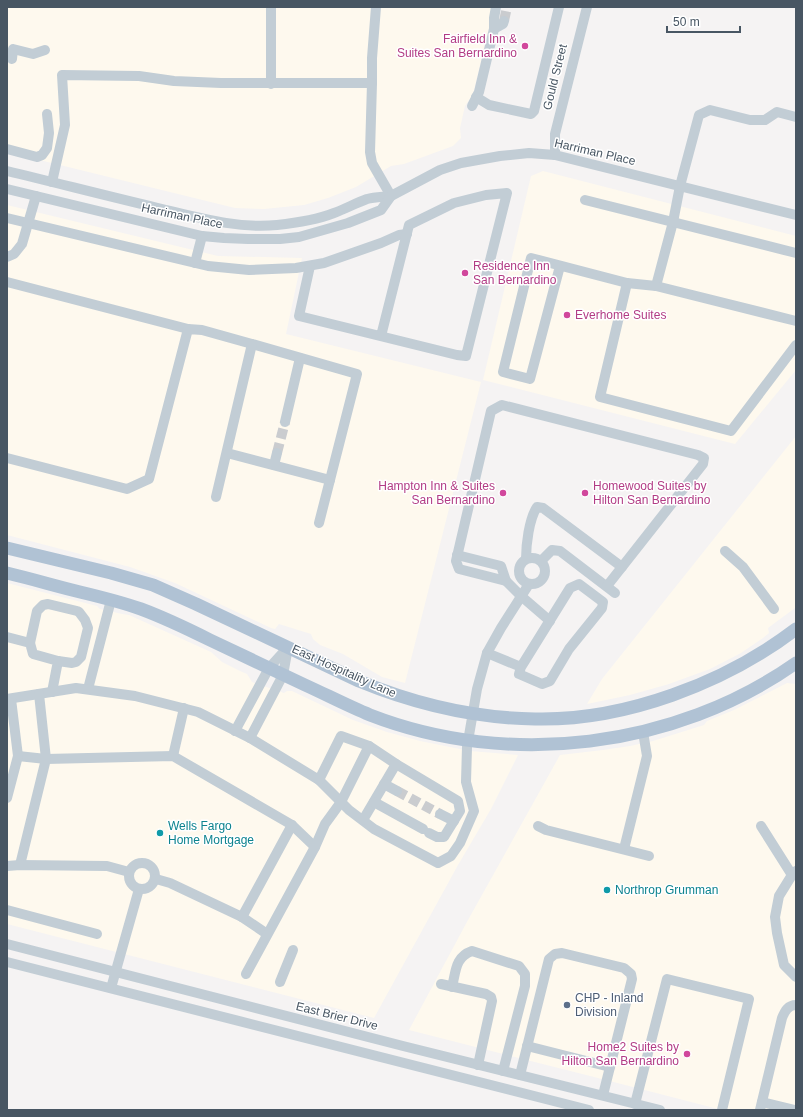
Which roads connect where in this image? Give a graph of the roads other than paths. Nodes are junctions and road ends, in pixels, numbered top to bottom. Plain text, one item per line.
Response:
1 (271, 7) edge
2 (376, 7) edge
3 (496, 7) edge
4 (559, 7) edge
5 (587, 7) edge
6 (504, 21) tunnel mouth
7 (494, 29) junction
8 (45, 50) dead end
9 (11, 52) edge
10 (271, 84) junction
11 (372, 84) junction
12 (47, 114) dead end
13 (796, 117) edge
14 (7, 149) edge
15 (555, 155) junction
16 (7, 171) edge
17 (52, 182) junction
18 (680, 186) junction
19 (7, 189) edge
20 (36, 196) junction
21 (391, 196) junction
22 (585, 200) dead end
23 (796, 215) edge
24 (7, 218) edge
25 (673, 222) junction
26 (28, 223) junction
27 (407, 234) junction
28 (202, 236) junction
29 (796, 253) edge
30 (7, 257) edge
31 (195, 263) junction
32 (310, 266) junction
33 (560, 266) junction
34 (7, 282) edge
35 (628, 283) junction
36 (656, 286) junction
37 (796, 321) edge
38 (188, 329) junction
39 (381, 336) junction
40 (252, 344) junction
41 (796, 345) edge
42 (300, 358) junction
43 (285, 422) tunnel mouth
44 (227, 453) junction
45 (277, 453) tunnel mouth
46 (7, 458) edge
47 (274, 465) junction
48 (330, 480) junction
49 (216, 497) dead end
50 (319, 523) dead end
51 (7, 548) edge
52 (725, 551) dead end
53 (526, 559) junction
54 (540, 561) junction
55 (622, 567) junction
56 (7, 573) edge
57 (529, 584) junction
58 (607, 586) junction
59 (615, 593) dead end
60 (521, 596) junction
61 (111, 600) junction
62 (774, 609) dead end
63 (550, 621) junction
64 (794, 634) edge
65 (7, 637) edge
66 (30, 643) junction
67 (288, 647) junction
68 (487, 653) junction
69 (58, 661) junction
70 (796, 663) edge
71 (521, 667) junction
72 (269, 668) junction
73 (283, 675) junction
74 (88, 690) junction
75 (52, 692) junction
76 (39, 694) junction
77 (9, 699) edge
78 (184, 708) junction
79 (473, 714) junction
80 (235, 731) junction
81 (642, 732) junction
82 (250, 738) junction
83 (468, 740) junction
84 (369, 746) junction
85 (18, 756) junction
86 (172, 756) junction
87 (46, 759) junction
88 (396, 764) junction
89 (319, 780) junction
90 (384, 784) junction
91 (397, 791) tunnel mouth
92 (7, 798) edge
93 (341, 802) junction
94 (374, 802) junction
95 (440, 814) tunnel mouth
96 (363, 820) junction
97 (454, 821) junction
98 (292, 825) junction
99 (538, 826) dead end
100 (761, 826) dead end
101 (315, 847) junction
102 (624, 849) junction
103 (649, 856) dead end
104 (20, 865) junction
105 (7, 866) edge
106 (129, 872) junction
107 (794, 873) edge
108 (156, 879) junction
109 (139, 889) junction
110 (7, 910) edge
111 (242, 917) junction
112 (97, 934) dead end
113 (267, 934) junction
114 (7, 944) edge
115 (293, 950) dead end
116 (7, 962) edge
117 (115, 972) junction
118 (246, 974) dead end
119 (796, 977) edge
120 (280, 982) dead end
121 (442, 984) dead end
122 (452, 987) junction
123 (110, 988) junction
124 (796, 1005) edge
125 (368, 1037) junction
126 (527, 1044) junction
127 (363, 1052) junction
128 (478, 1065) junction
129 (610, 1067) junction
130 (503, 1071) junction
131 (520, 1075) junction
132 (603, 1096) junction
133 (635, 1104) junction
134 (761, 1106) edge
135 (589, 1110) edge
136 (660, 1110) edge
137 (722, 1110) edge
138 (795, 1110) edge

1 - 10 street
2 - 11 street
3 - 7 street
4 - 7 street
5 - 15 street, Gould Street
6 - 7 street
8 - 9 street
10 - 11 street
10 - 17 street
11 - 21 street
12 - 14 street
13 - 18 street
15 - 18 street, Harriman Place
15 - 21 street, Harriman Place
16 - 17 street, Harriman Place
17 - 21 street, Harriman Place
18 - 23 street, Harriman Place
18 - 25 street
19 - 20 street, Harriman Place
20 - 26 street
20 - 28 street, Harriman Place
21 - 28 street, Harriman Place
22 - 25 street
24 - 26 street
25 - 29 street
25 - 36 street
26 - 30 street
26 - 31 street
27 - 32 street
27 - 39 street
27 - 39 street
28 - 31 street
31 - 32 street
32 - 39 street
33 - 33 street
33 - 35 street
34 - 38 street
35 - 36 street
35 - 41 street
36 - 37 street
38 - 40 street
38 - 46 street
40 - 42 street
40 - 44 street
42 - 43 street
42 - 48 street
44 - 47 street
44 - 49 street
45 - 47 street
47 - 48 street
48 - 50 street
51 - 67 main road, East Hospitality Lane
52 - 62 street
53 - 54 street
53 - 55 street
53 - 57 street
54 - 57 street
54 - 58 street
55 - 58 street
55 - 60 street
56 - 61 main road
57 - 60 street
58 - 59 street
60 - 63 street
60 - 68 street
61 - 72 main road
61 - 74 street
63 - 71 street
63 - 71 street
64 - 79 main road, East Hospitality Lane
65 - 66 street
66 - 69 street
66 - 69 street
67 - 72 street
67 - 73 street
67 - 79 main road, East Hospitality Lane
68 - 71 street
68 - 79 street
69 - 75 street
70 - 81 main road
72 - 73 main road
72 - 80 street
73 - 82 street
73 - 83 main road
74 - 75 street
74 - 78 street
75 - 76 street
76 - 77 street
76 - 87 street
77 - 85 street
78 - 80 street
78 - 86 street
79 - 83 street
80 - 82 street
81 - 83 main road
81 - 102 street
82 - 89 street
83 - 96 street
84 - 88 street
84 - 89 street
84 - 93 street
85 - 87 street
85 - 92 street
86 - 87 street
86 - 98 street
87 - 104 street
88 - 90 street
88 - 97 street
89 - 93 street
90 - 91 street
90 - 94 street
93 - 96 street
93 - 101 street
94 - 96 street
94 - 97 street
95 - 97 street
98 - 101 street
98 - 111 street
99 - 102 street
100 - 107 street
101 - 113 street
102 - 103 street
104 - 105 street
104 - 106 street
106 - 108 street
106 - 109 street
107 - 119 street
108 - 109 street
108 - 111 street
109 - 117 street
110 - 112 street
111 - 113 street
113 - 118 street
114 - 117 street, East Brier Drive
115 - 120 street
116 - 123 street
117 - 123 street
117 - 125 street, East Brier Drive
121 - 122 street
122 - 128 street
122 - 130 street
123 - 127 street
124 - 134 street
125 - 127 street
125 - 128 street, East Brier Drive
126 - 129 street
126 - 129 street
126 - 131 street
127 - 135 street
128 - 130 street, East Brier Drive
129 - 132 street
130 - 131 street, East Brier Drive
131 - 132 street, East Brier Drive
132 - 133 street, East Brier Drive
133 - 136 street, East Brier Drive
133 - 137 street
134 - 138 street

